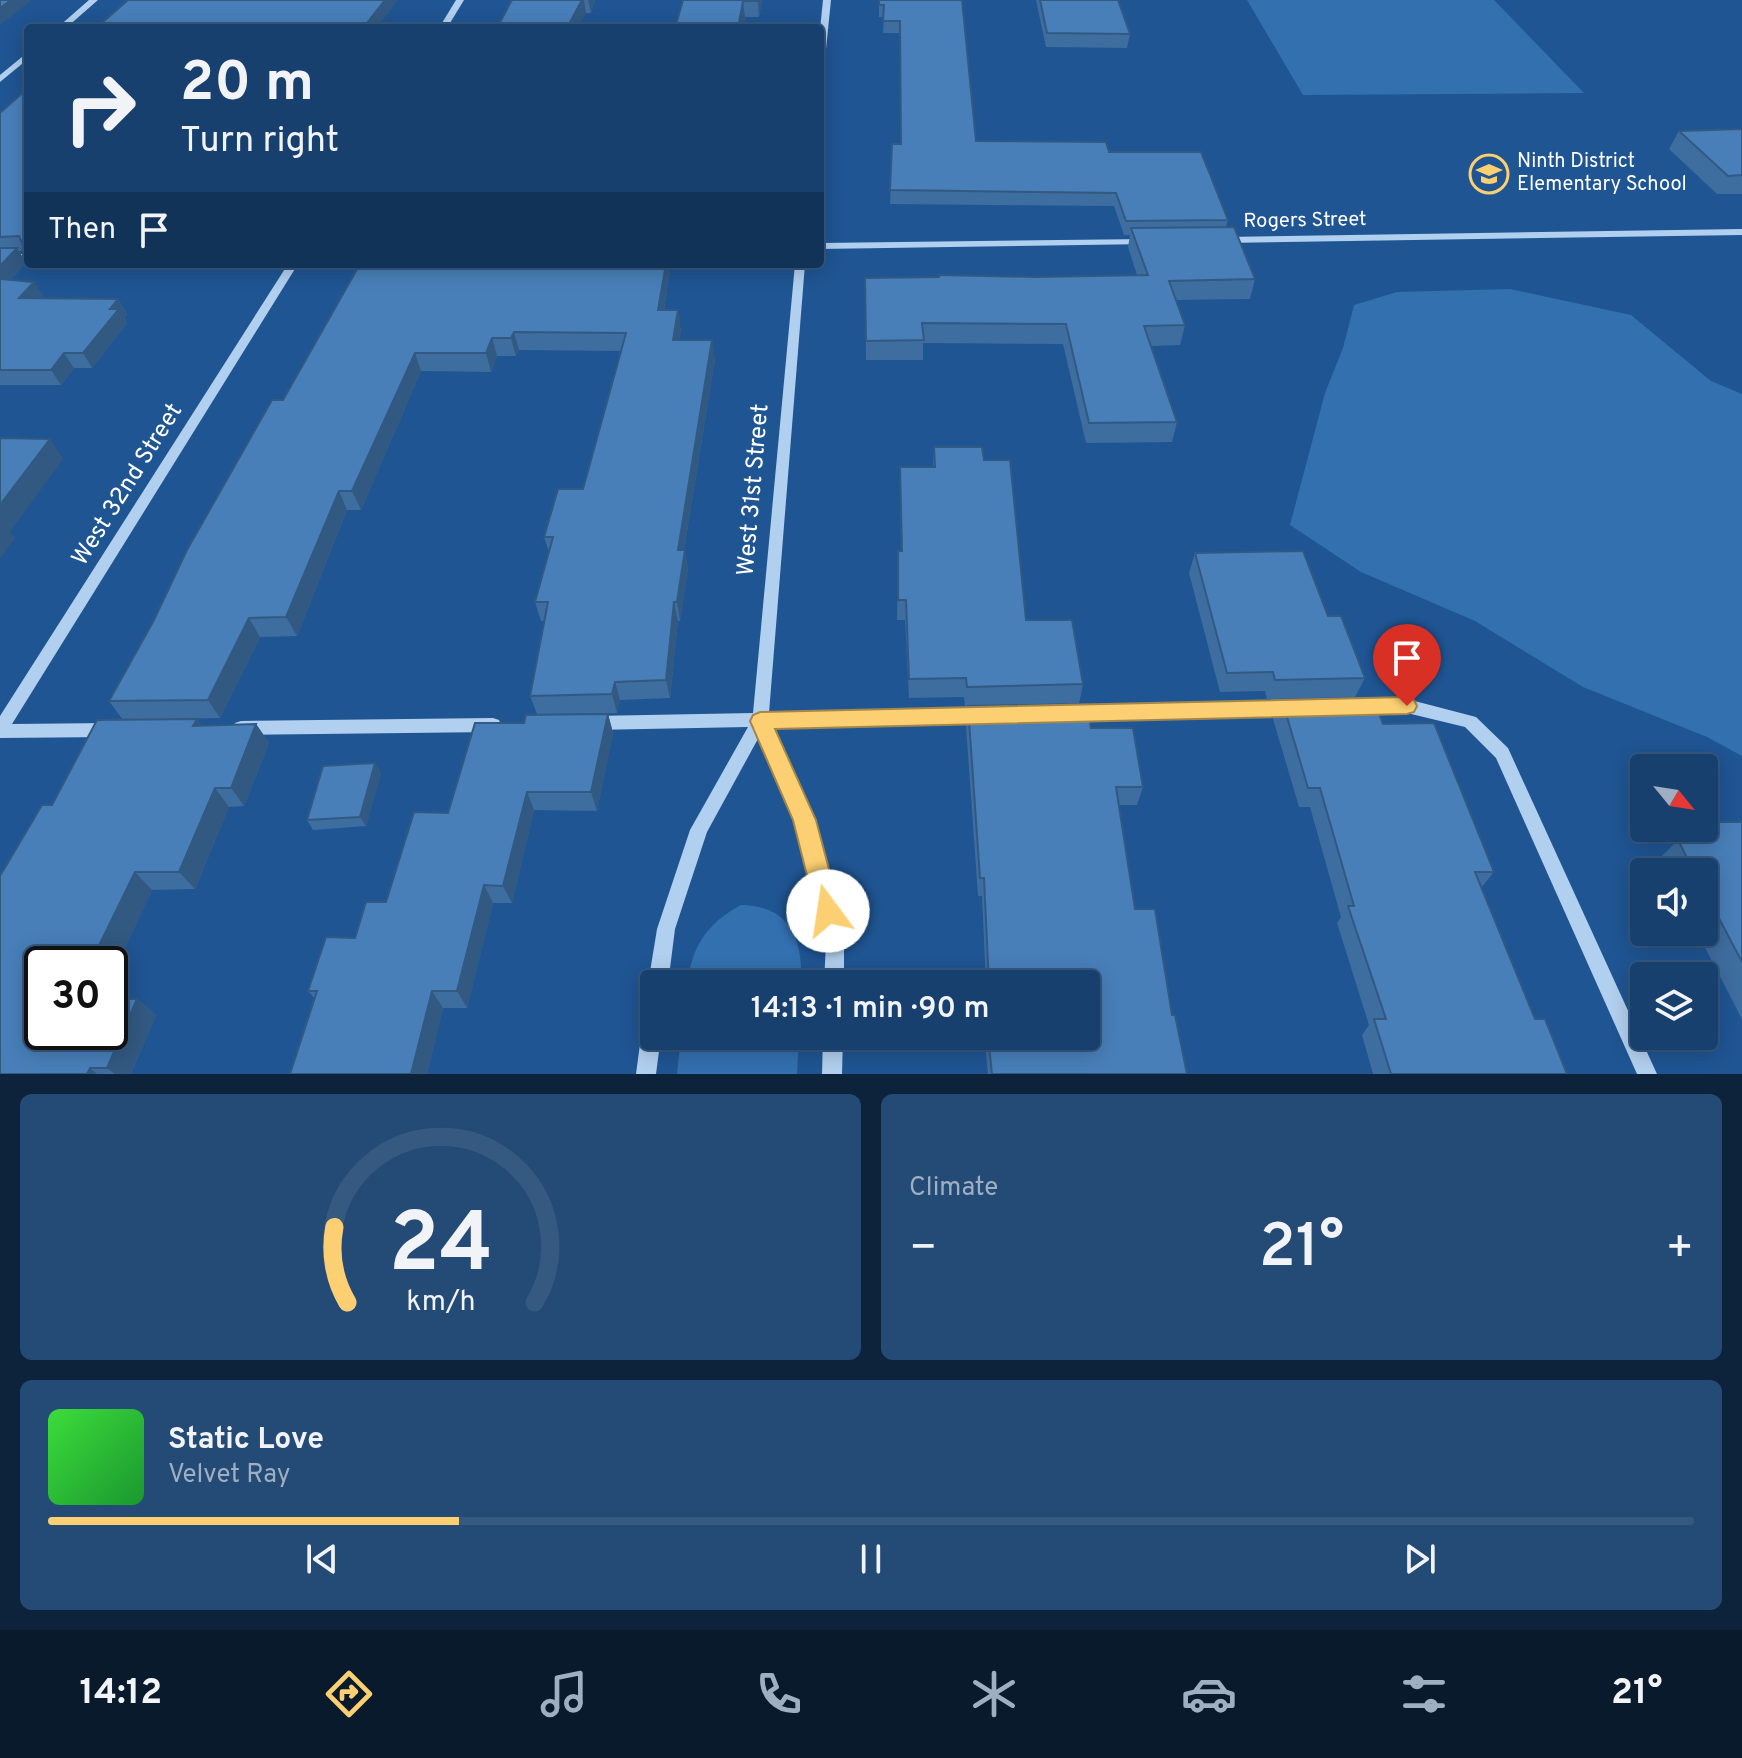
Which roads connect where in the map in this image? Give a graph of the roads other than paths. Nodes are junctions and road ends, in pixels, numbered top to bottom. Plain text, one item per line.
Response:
1 (94, 0) edge
2 (460, 0) edge
3 (827, 0) edge
4 (66, 24) edge
5 (445, 24) edge
6 (824, 30) edge
7 (24, 58) edge
8 (0, 79) edge
9 (1742, 232) edge
10 (1210, 240) edge
11 (1164, 241) edge
12 (824, 246) edge
13 (0, 257) edge
14 (24, 257) edge
15 (290, 268) edge
16 (800, 268) edge
17 (1344, 707) edge
18 (1312, 708) edge
19 (1044, 714) edge
20 (997, 715) edge
21 (760, 721) junction
22 (570, 723) edge
23 (507, 724) edge
24 (222, 728) edge
25 (127, 730) edge
26 (0, 731) edge
27 (660, 970) edge
28 (834, 970) edge
29 (649, 1050) edge
30 (833, 1050) edge
31 (646, 1074) edge
32 (832, 1074) edge
33 (1647, 1074) edge

1 - 4 street
2 - 5 street
3 - 6 street
7 - 8 street
9 - 10 street, Rogers Street
11 - 12 street
13 - 14 street
15 - 26 street, West 32nd Street
16 - 21 street, West 31st Street
17 - 33 street
18 - 19 street
20 - 21 street
21 - 22 street
21 - 27 street, West 31st Street
21 - 28 street, West 31st Street
23 - 24 street
25 - 26 street
29 - 31 street
30 - 32 street

